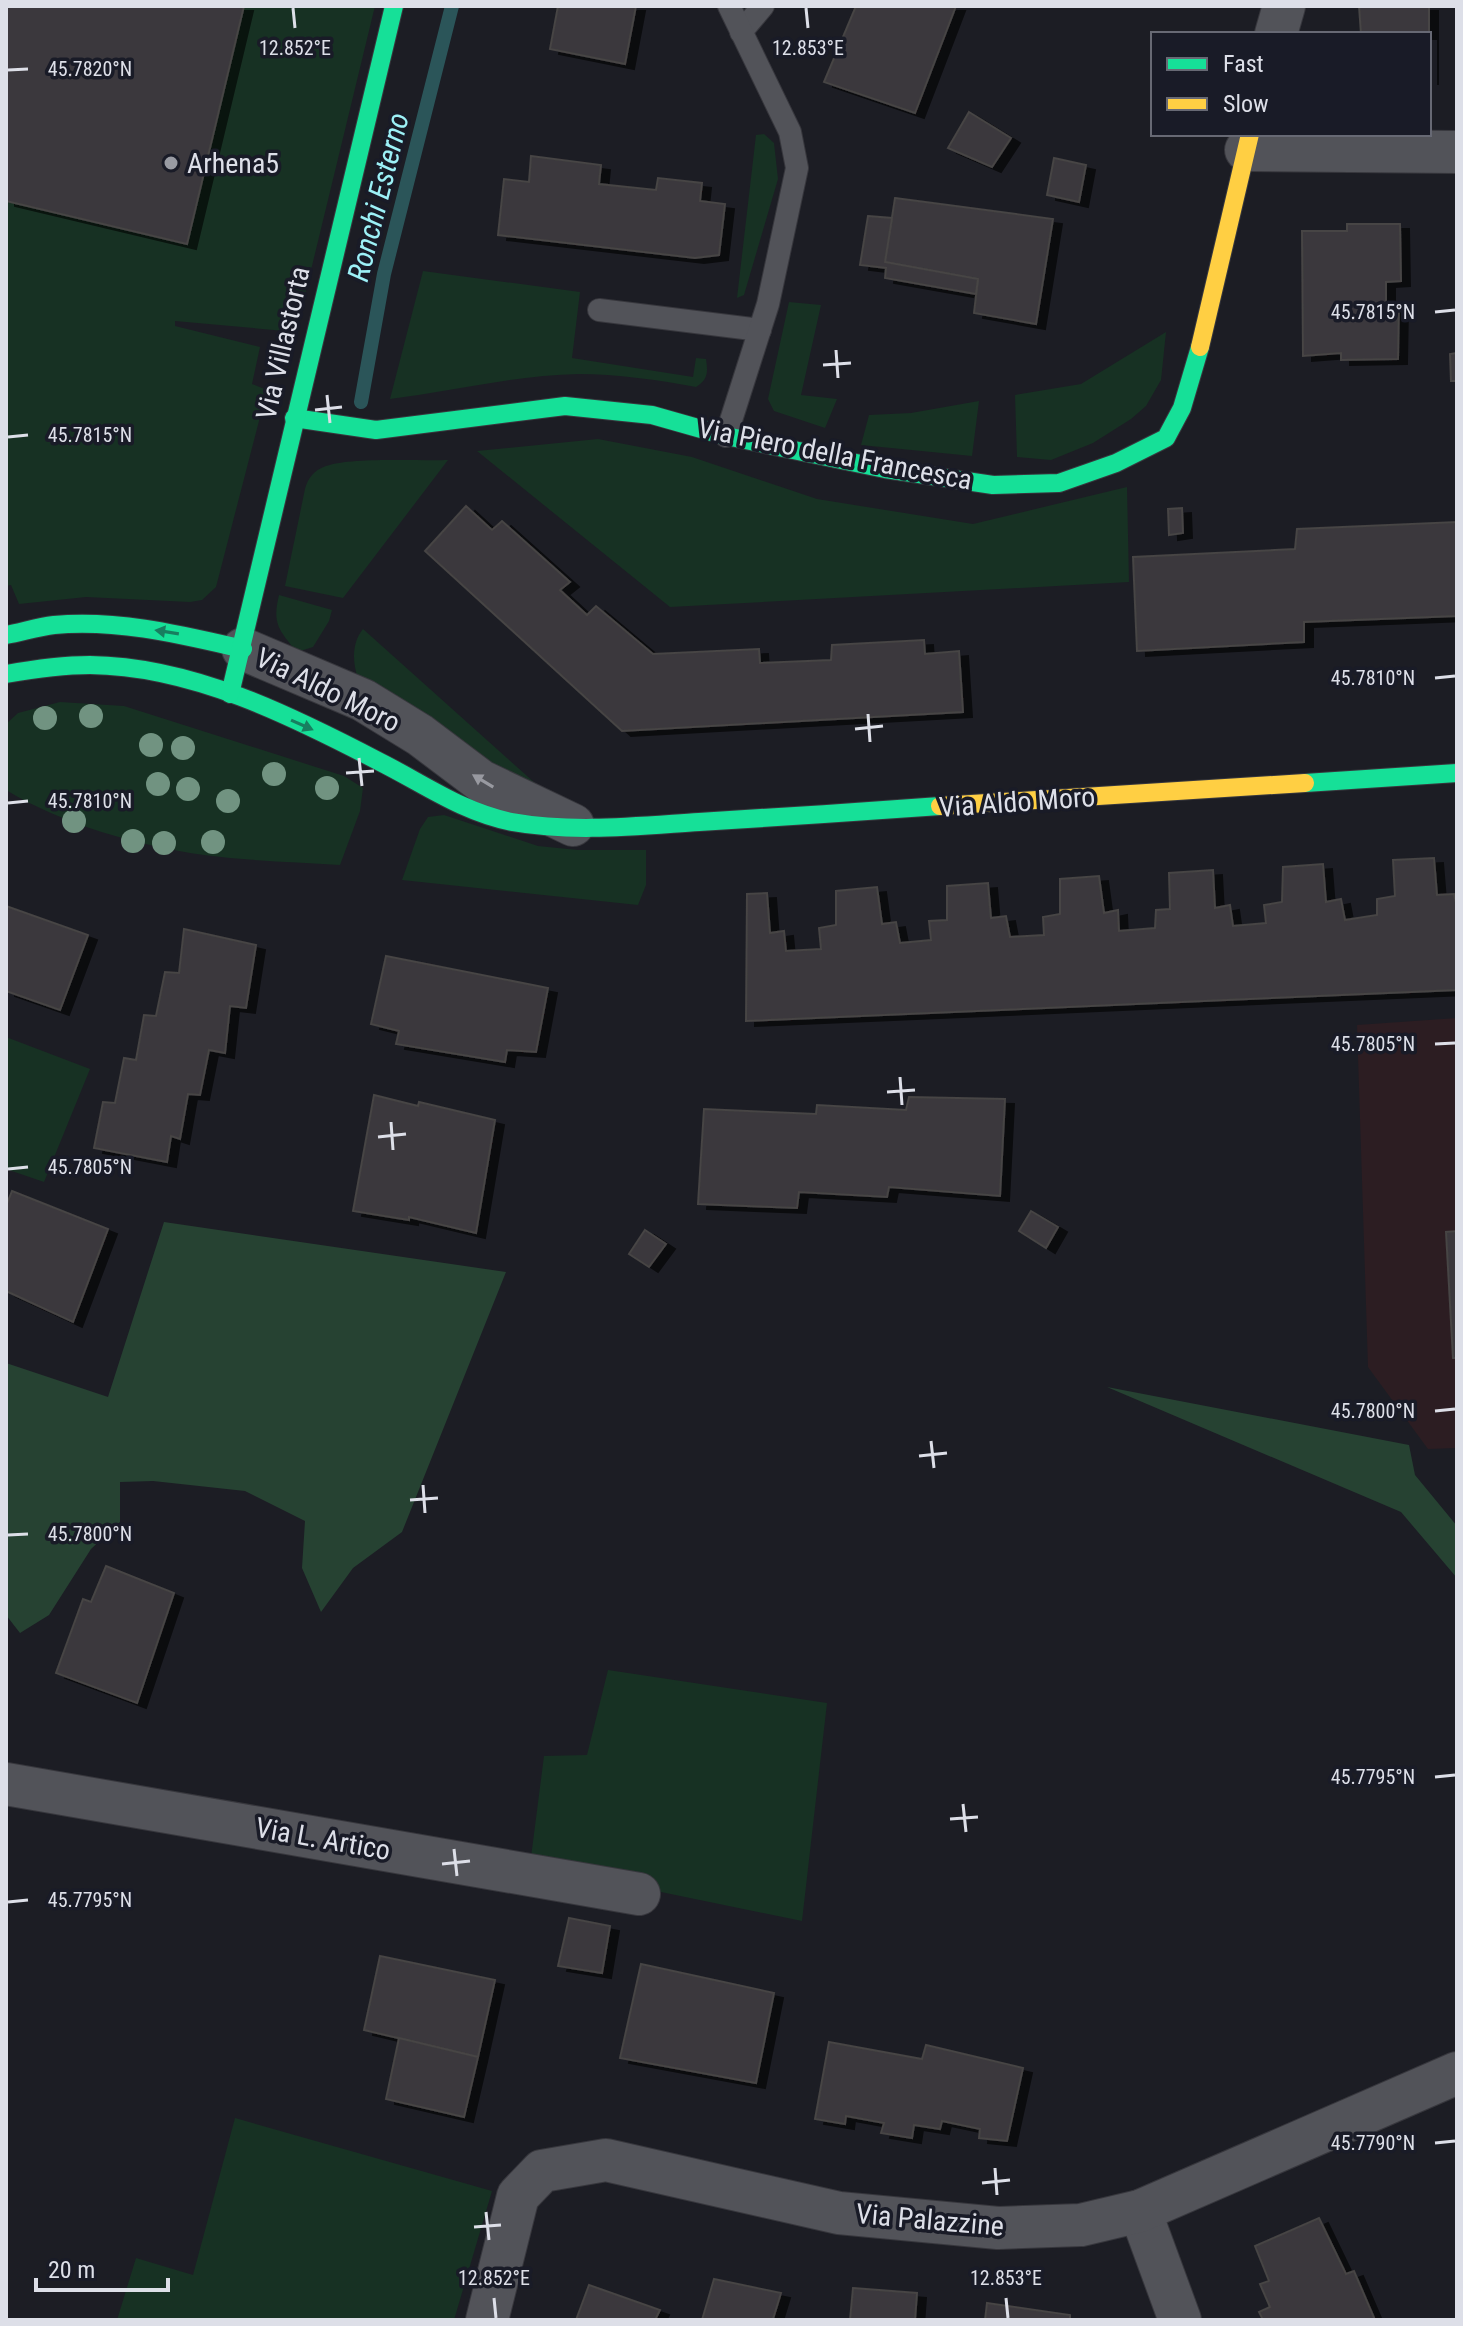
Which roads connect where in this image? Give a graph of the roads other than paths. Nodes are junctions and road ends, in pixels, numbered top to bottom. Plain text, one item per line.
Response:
1 (394, 6) edge
2 (729, 6) edge
3 (763, 6) edge
4 (1284, 6) edge
5 (741, 32) junction
6 (1277, 32) edge
7 (1248, 142) edge
8 (1457, 152) edge
9 (599, 310) dead end
10 (760, 330) junction
11 (294, 418) junction
12 (726, 436) junction
13 (6, 635) edge
14 (109, 645) dead end
15 (164, 655) dead end
16 (220, 658) junction
17 (82, 663) junction
18 (6, 674) edge
19 (230, 694) junction
20 (343, 743) junction
21 (1457, 773) edge
22 (578, 827) junction
23 (6, 1784) edge
24 (639, 1894) dead end
25 (1457, 2073) edge
26 (1140, 2211) junction
27 (487, 2320) edge
28 (1180, 2320) edge

1 - 11 street, Via Villastorta
2 - 5 lane
3 - 5 lane
4 - 6 street
5 - 10 lane
7 - 8 street, Via Piero della Francesca
7 - 12 street, Via Piero della Francesca
9 - 10 lane
10 - 12 lane
11 - 12 street, Via Piero della Francesca
11 - 16 street, Via Villastorta
16 -> 13 street, Via Aldo Moro
14 - 17 street, Via Aldo Moro
15 - 16 street, Via Aldo Moro
16 - 19 street, Via Villastorta
16 - 20 street, Via Aldo Moro
22 -> 16 street, Via Aldo Moro
17 - 18 street, Via Aldo Moro
17 - 19 street, Via Aldo Moro
19 -> 20 street, Via Aldo Moro
20 - 22 street, Via Aldo Moro
21 - 22 street, Via Aldo Moro
23 - 24 street, Via L. Artico
25 - 26 street, Via Palazzine
26 - 27 street, Via Palazzine
26 - 28 street

